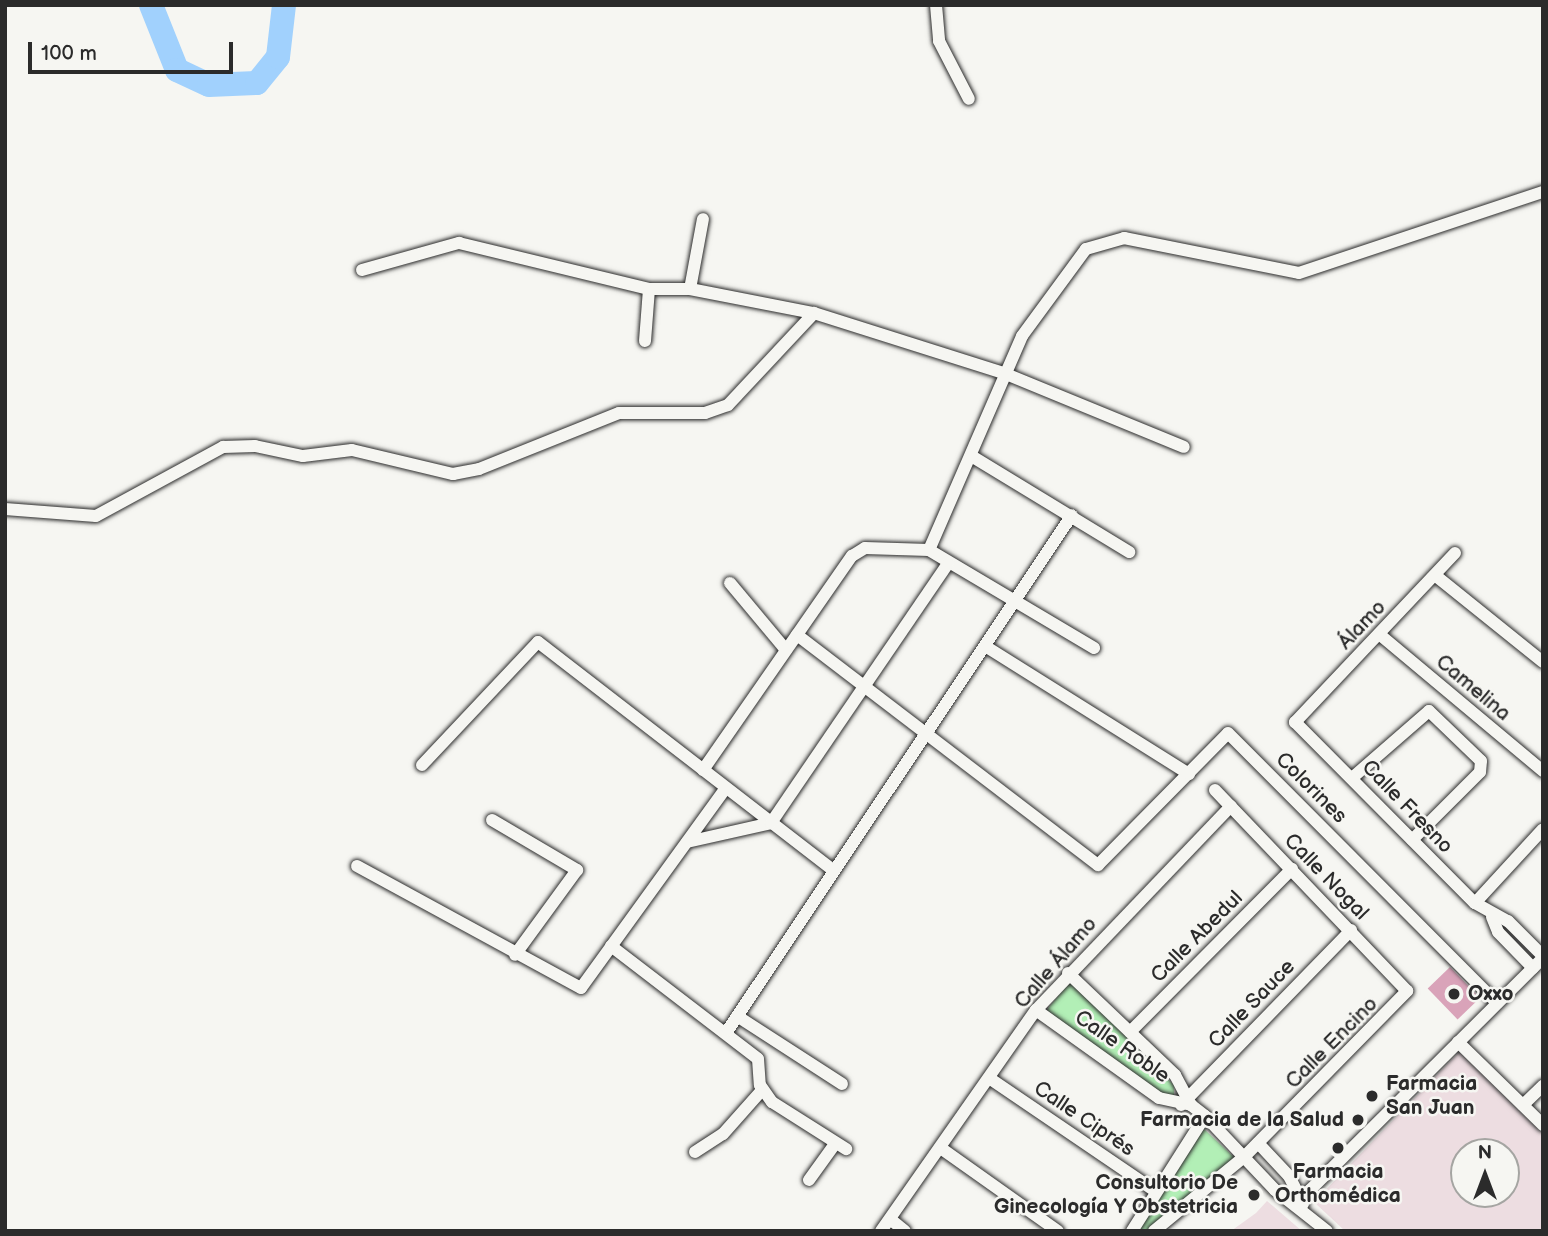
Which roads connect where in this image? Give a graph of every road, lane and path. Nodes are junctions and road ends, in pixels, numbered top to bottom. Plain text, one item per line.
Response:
1 (936, 5) edge
2 (969, 99) dead end
3 (1543, 192) edge
4 (703, 219) dead end
5 (362, 270) dead end
6 (649, 289) junction
7 (690, 289) junction
8 (814, 313) junction
9 (645, 341) dead end
10 (1006, 374) junction
11 (1184, 447) dead end
12 (973, 457) junction
13 (5, 509) edge
14 (1072, 515) junction
15 (929, 550) junction
16 (1129, 552) dead end
17 (1455, 553) dead end
18 (948, 564) junction
19 (1436, 576) junction
20 (730, 583) dead end
21 (1012, 604) junction
22 (1379, 634) junction
23 (797, 635) junction
24 (985, 646) junction
25 (1094, 648) dead end
26 (786, 650) junction
27 (1543, 662) edge
28 (866, 689) junction
29 (1295, 722) joint
30 (926, 733) junction
31 (422, 765) dead end
32 (703, 770) junction
33 (1543, 771) edge
34 (1189, 774) junction
35 (1352, 778) junction
36 (726, 788) junction
37 (1215, 790) dead end
38 (1231, 806) junction
39 (492, 820) dead end
40 (771, 823) junction
41 (1543, 829) edge
42 (1412, 840) junction
43 (687, 842) junction
44 (357, 866) dead end
45 (1292, 869) junction
46 (834, 871) junction
47 (1475, 903) junction
48 (1492, 917) junction
49 (1351, 930) junction
50 (611, 946) junction
51 (515, 955) junction
52 (1543, 957) edge
53 (1533, 968) junction
54 (1068, 973) junction
55 (1407, 991) joint
56 (1497, 1003) junction
57 (1037, 1010) junction
58 (737, 1016) junction
59 (728, 1030) junction
60 (1130, 1032) junction
61 (1458, 1042) junction
62 (992, 1080) junction
63 (842, 1084) dead end
64 (1543, 1086) edge
65 (762, 1090) junction
66 (1187, 1102) junction
67 (1523, 1105) junction
68 (1205, 1116) junction
69 (1543, 1125) edge
70 (1258, 1143) junction
71 (942, 1149) junction
72 (695, 1152) dead end
73 (1244, 1157) junction
74 (809, 1180) dead end
75 (1154, 1190) junction
76 (1300, 1203) junction
77 (890, 1219) junction
78 (1324, 1229) edge
79 (881, 1231) edge
80 (905, 1231) edge
81 (1058, 1231) edge
82 (1132, 1231) edge
83 (1154, 1231) edge

1 - 2 street
3 - 10 street
4 - 7 street
5 - 6 street
6 - 7 street
6 - 9 street
7 - 8 street
8 - 10 street
8 - 13 street
10 - 11 street
10 - 12 street
12 - 14 street
12 - 15 street
14 - 16 street
14 - 21 street
15 - 18 street
15 - 23 street
17 - 19 street, Álamo
18 - 21 street
18 - 28 street
19 - 22 street, Álamo
19 - 27 street
20 - 26 street
21 - 24 street
21 - 25 street
22 - 29 street, Álamo
22 - 33 street, Camelina
23 - 26 street
23 - 28 street
24 - 30 street
24 - 34 street
26 - 32 street
28 - 30 street
28 - 40 street
29 - 35 street, Calle Fresno
30 - 34 street, Colorines
30 - 46 street
31 - 32 street
32 - 36 street
34 - 56 street, Colorines
35 - 42 street, Calle Fresno
35 - 42 street
36 - 40 street
36 - 43 street
37 - 38 street, Calle Nogal
38 - 45 street, Calle Nogal
38 - 54 street, Calle Álamo
39 - 51 street
40 - 43 street
40 - 46 street
41 - 47 street
42 - 47 street, Calle Fresno
43 - 50 street
44 - 51 street
45 - 49 street, Calle Nogal
45 - 60 street, Calle Abedul
46 - 58 street
47 - 48 street, Calle Fresno
48 - 52 street, Calle Fresno
48 - 53 street, Calle Fresno
49 - 55 street, Calle Nogal
49 - 66 street, Calle Sauce
50 - 51 street
50 - 59 street
52 - 53 street
53 - 56 street
54 - 57 street, Calle Álamo
54 - 60 street, Calle Roble
55 - 70 street, Calle Encino
56 - 61 street
57 - 62 street, Calle Álamo
57 - 66 street, Calle Roble
58 - 59 street
58 - 63 street
59 - 65 street
60 - 66 street, Calle Roble
61 - 67 street
61 - 76 street
62 - 71 street, Calle Álamo
62 - 75 street, Calle Ciprés
64 - 67 street
65 - 72 street
65 - 74 street
66 - 68 street, Calle Roble
67 - 69 street
68 - 73 street, Calle Roble
68 - 75 street
70 - 73 street, Calle Encino
70 - 76 street
71 - 77 street, Calle Álamo
71 - 81 street
73 - 76 street, Calle Roble
73 - 83 street, Calle Encino
75 - 82 street
76 - 78 street
77 - 79 street, Calle Álamo
77 - 80 street

